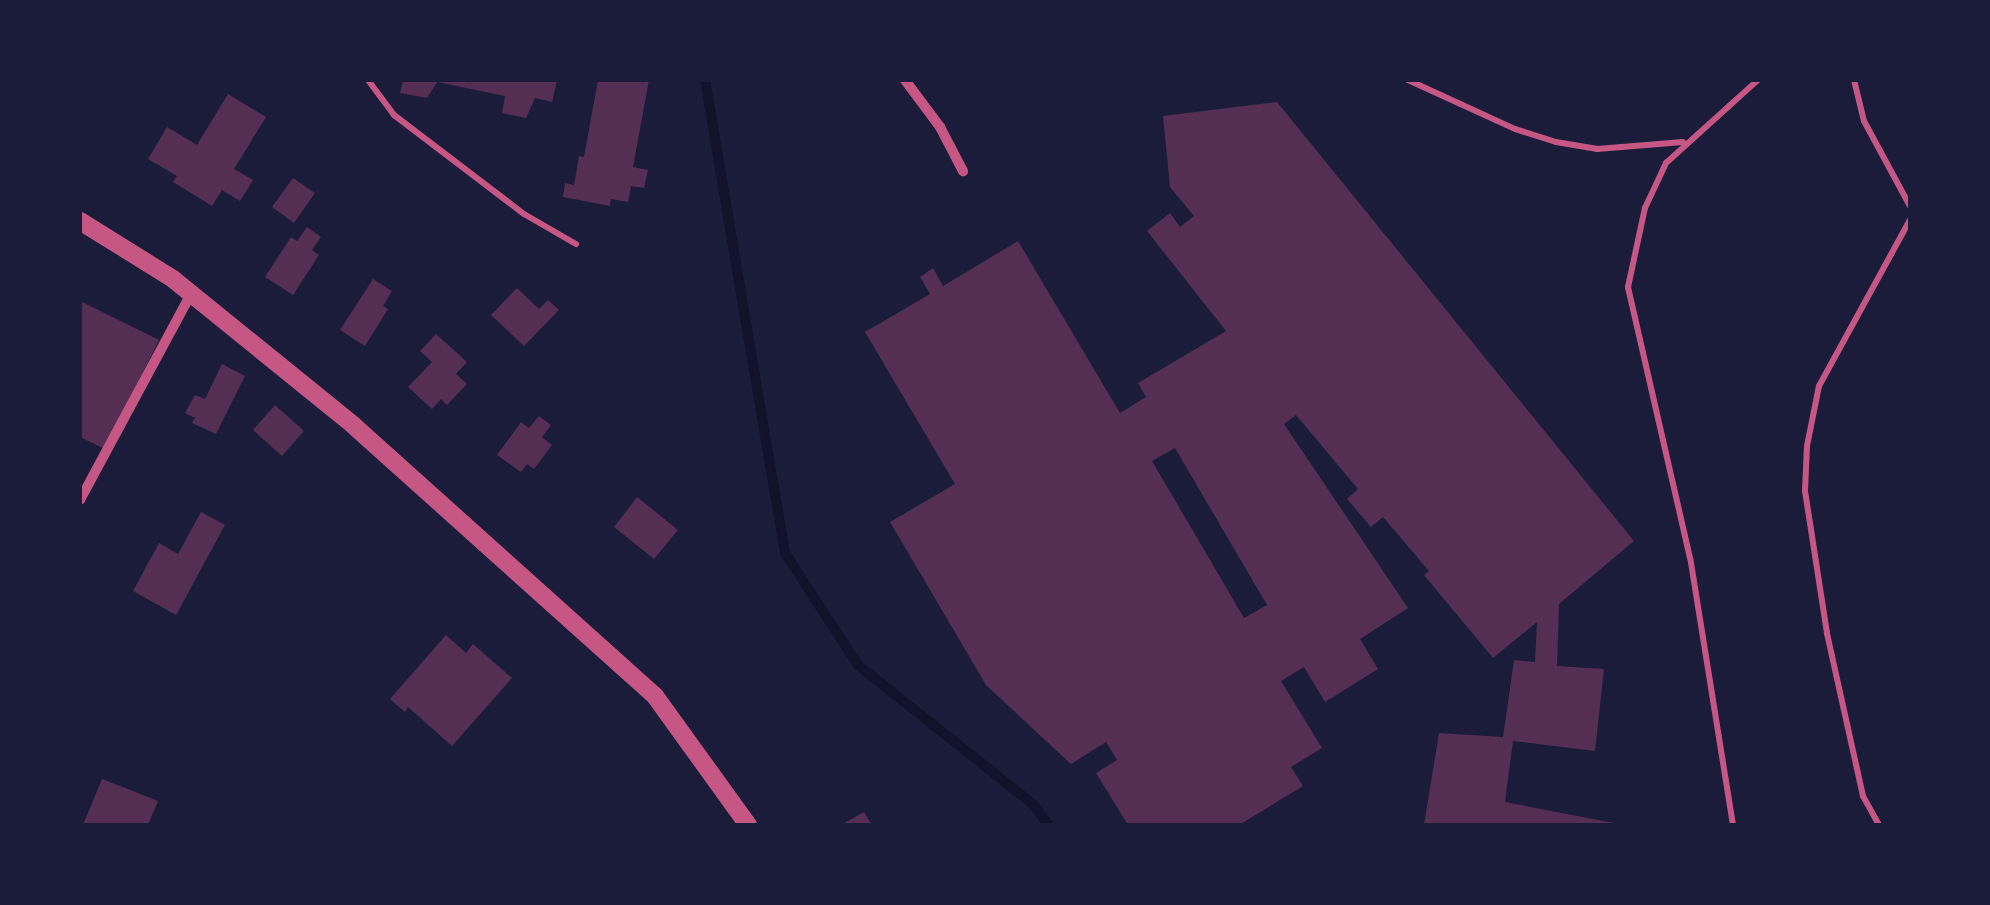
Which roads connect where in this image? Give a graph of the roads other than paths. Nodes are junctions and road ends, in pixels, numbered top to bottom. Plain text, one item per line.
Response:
1 (368, 80) edge
2 (905, 80) edge
3 (1408, 80) edge
4 (1758, 80) edge
5 (1854, 80) edge
6 (1684, 142) junction
7 (963, 171) dead end
8 (1910, 206) edge
9 (1910, 220) edge
10 (80, 221) edge
11 (576, 244) dead end
12 (191, 294) junction
13 (80, 500) edge
14 (748, 825) edge
15 (1733, 825) edge
16 (1879, 825) edge

1 - 11 lane
2 - 7 street
3 - 6 lane
4 - 6 lane
5 - 8 lane
6 - 15 lane
9 - 16 lane
10 - 12 street
12 - 13 street
12 - 14 street

